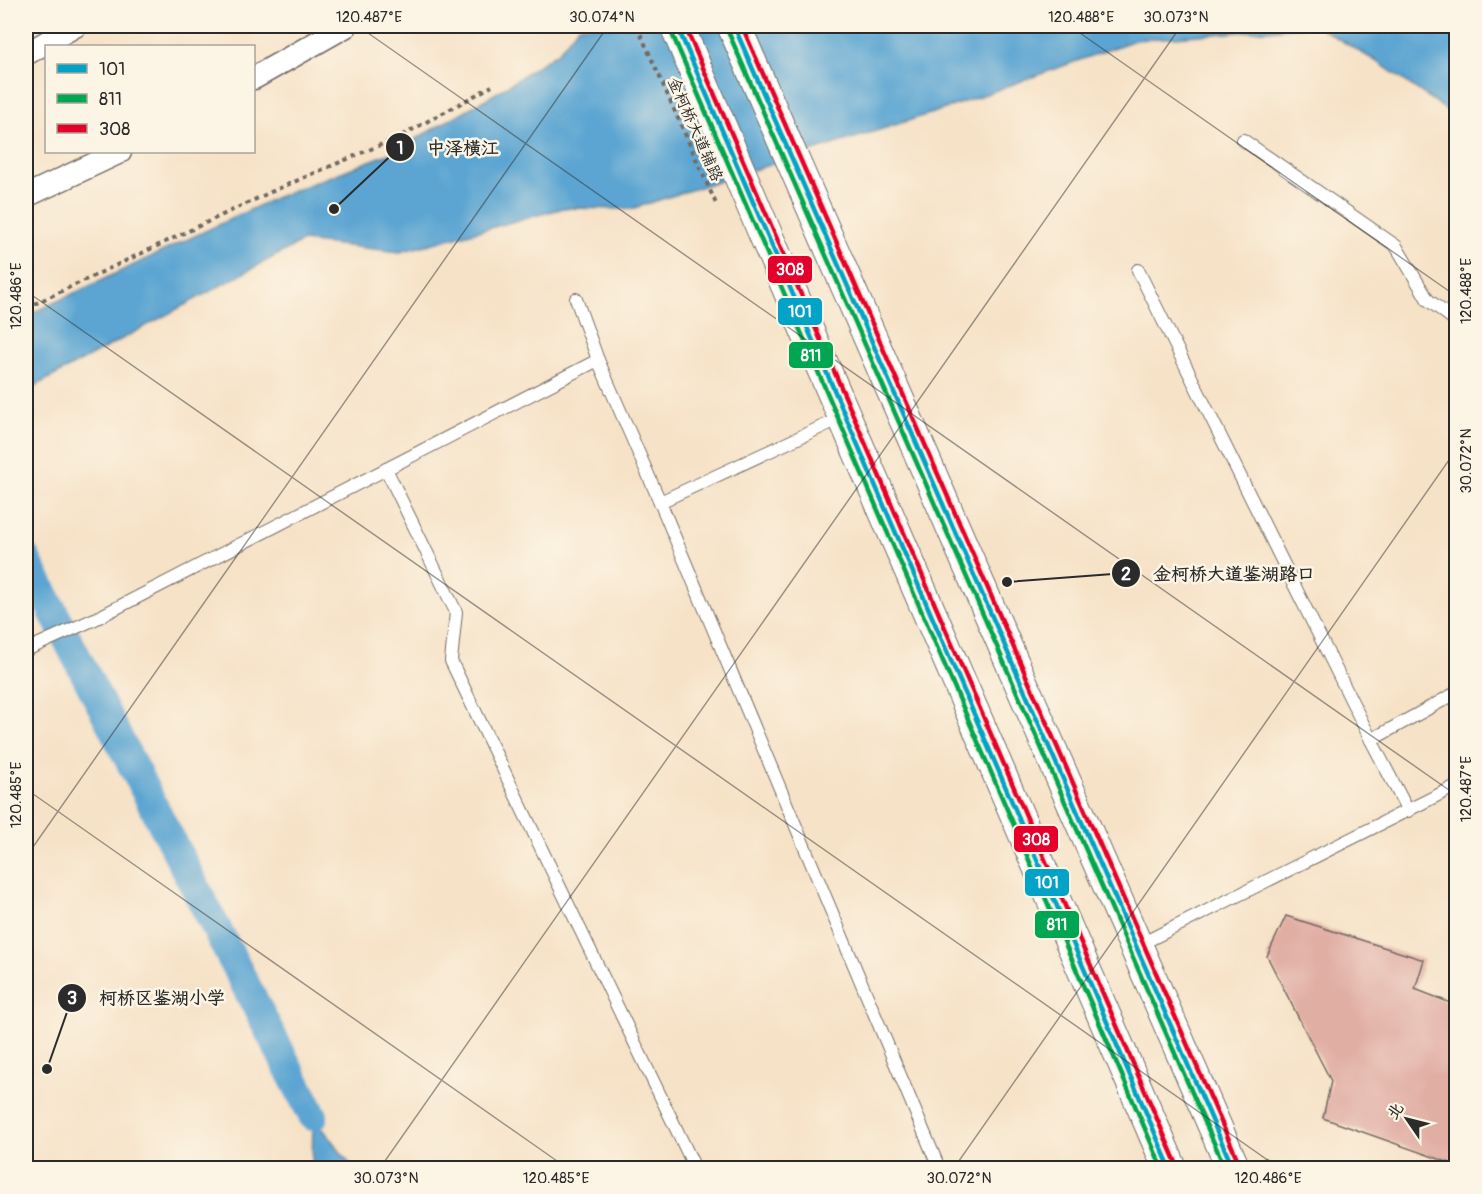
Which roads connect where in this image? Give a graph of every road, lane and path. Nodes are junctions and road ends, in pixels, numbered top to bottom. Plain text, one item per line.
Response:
1 (75, 26) edge
2 (346, 26) edge
3 (638, 26) edge
4 (677, 26) edge
5 (734, 26) edge
6 (26, 54) edge
7 (255, 77) edge
8 (492, 86) dead end
9 (1243, 140) dead end
10 (118, 153) edge
11 (26, 196) edge
12 (719, 210) dead end
13 (1138, 270) dead end
14 (576, 299) dead end
15 (26, 308) edge
16 (1456, 321) edge
17 (598, 360) junction
18 (844, 417) junction
19 (386, 469) junction
20 (660, 502) junction
21 (26, 650) edge
22 (1456, 693) edge
23 (1371, 740) junction
24 (1456, 786) edge
25 (1408, 811) junction
26 (1136, 946) junction
27 (695, 1168) edge
28 (939, 1168) edge
29 (1170, 1168) edge
30 (1233, 1168) edge

1 - 6 street
2 - 7 street
3 - 12 path, 金柯桥大道辅路
4 - 18 main road
5 - 26 main road
8 - 15 path
9 - 16 lane
10 - 11 street
13 - 23 lane
14 - 17 lane
17 - 19 lane
17 - 20 lane
18 - 20 lane
18 - 29 main road
19 - 21 lane
19 - 27 lane
20 - 28 lane
22 - 23 lane
23 - 25 lane
24 - 25 lane
25 - 26 lane
26 - 30 main road

